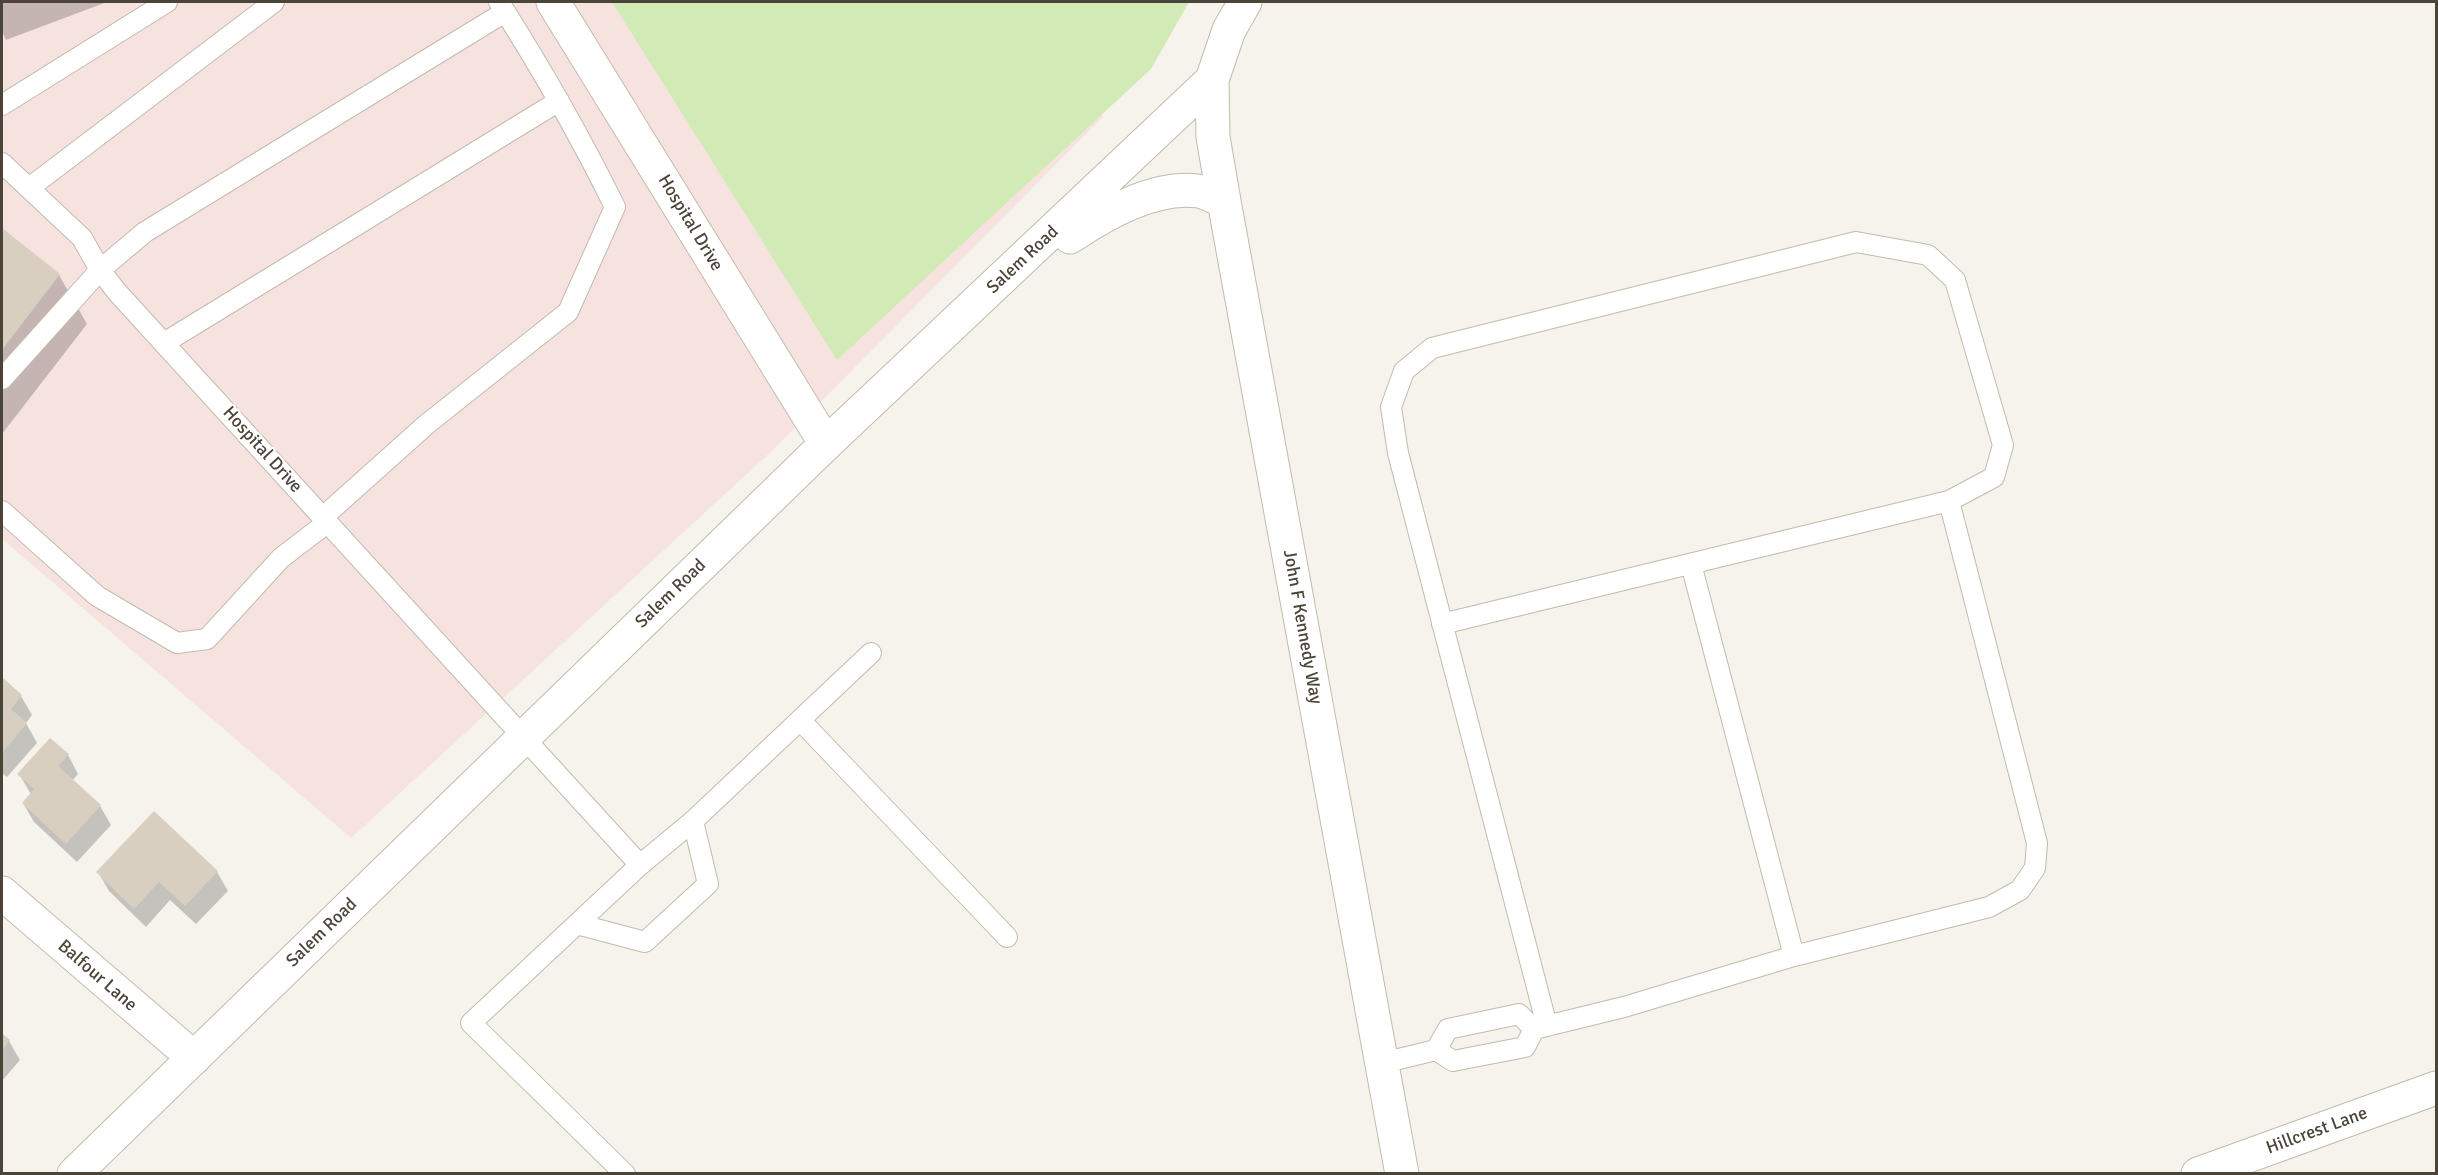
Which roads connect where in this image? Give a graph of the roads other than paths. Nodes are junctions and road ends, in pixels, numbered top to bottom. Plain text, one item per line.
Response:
1 (167, 2) edge
2 (274, 2) edge
3 (553, 2) edge
4 (1245, 2) edge
5 (502, 7) edge
6 (1212, 80) junction
7 (559, 101) junction
8 (2, 105) edge
9 (2, 163) edge
10 (28, 188) junction
11 (1224, 201) junction
12 (100, 270) junction
13 (989, 292) junction
14 (164, 343) junction
15 (2, 379) edge
16 (826, 444) junction
17 (1949, 501) junction
18 (2, 511) edge
19 (325, 520) junction
20 (1691, 564) junction
21 (1442, 624) junction
22 (871, 652) dead end
23 (800, 720) junction
24 (524, 737) junction
25 (693, 820) junction
26 (640, 865) junction
27 (2, 893) edge
28 (577, 924) junction
29 (1007, 937) dead end
30 (1794, 956) junction
31 (1540, 1027) junction
32 (1437, 1050) junction
33 (194, 1058) junction
34 (1382, 1063) junction
35 (2436, 1088) edge
36 (74, 1173) edge
37 (625, 1173) edge
38 (1402, 1173) edge
39 (2198, 1173) edge

1 - 8 lane
2 - 10 lane
3 - 16 street, Hospital Drive
4 - 6 street, Salem Road
5 - 7 lane
5 - 12 lane
6 - 11 street, John F Kennedy Way
6 - 13 street, Salem Road
7 - 14 lane
7 - 19 lane
9 - 10 lane, Hospital Drive
10 - 12 lane, Hospital Drive
11 - 13 street
11 - 34 street, John F Kennedy Way
12 - 14 lane, Hospital Drive
12 - 15 lane
13 - 16 street, Salem Road
14 - 19 lane, Hospital Drive
16 - 24 street, Salem Road
17 - 20 lane
17 - 21 lane
17 - 30 lane
18 - 19 lane
19 - 24 lane, Hospital Drive
20 - 21 lane
20 - 30 lane
21 - 31 lane
22 - 23 lane
23 - 25 lane
23 - 29 lane
24 - 26 lane, Hospital Drive
24 - 33 street, Salem Road
25 - 26 lane
25 - 28 lane
26 - 28 lane
27 - 33 street, Balfour Lane
28 - 37 lane
30 - 31 lane
31 - 32 lane
31 - 32 lane
32 - 34 lane
33 - 36 street, Salem Road
34 - 38 street, John F Kennedy Way
35 - 39 street, Hillcrest Lane

